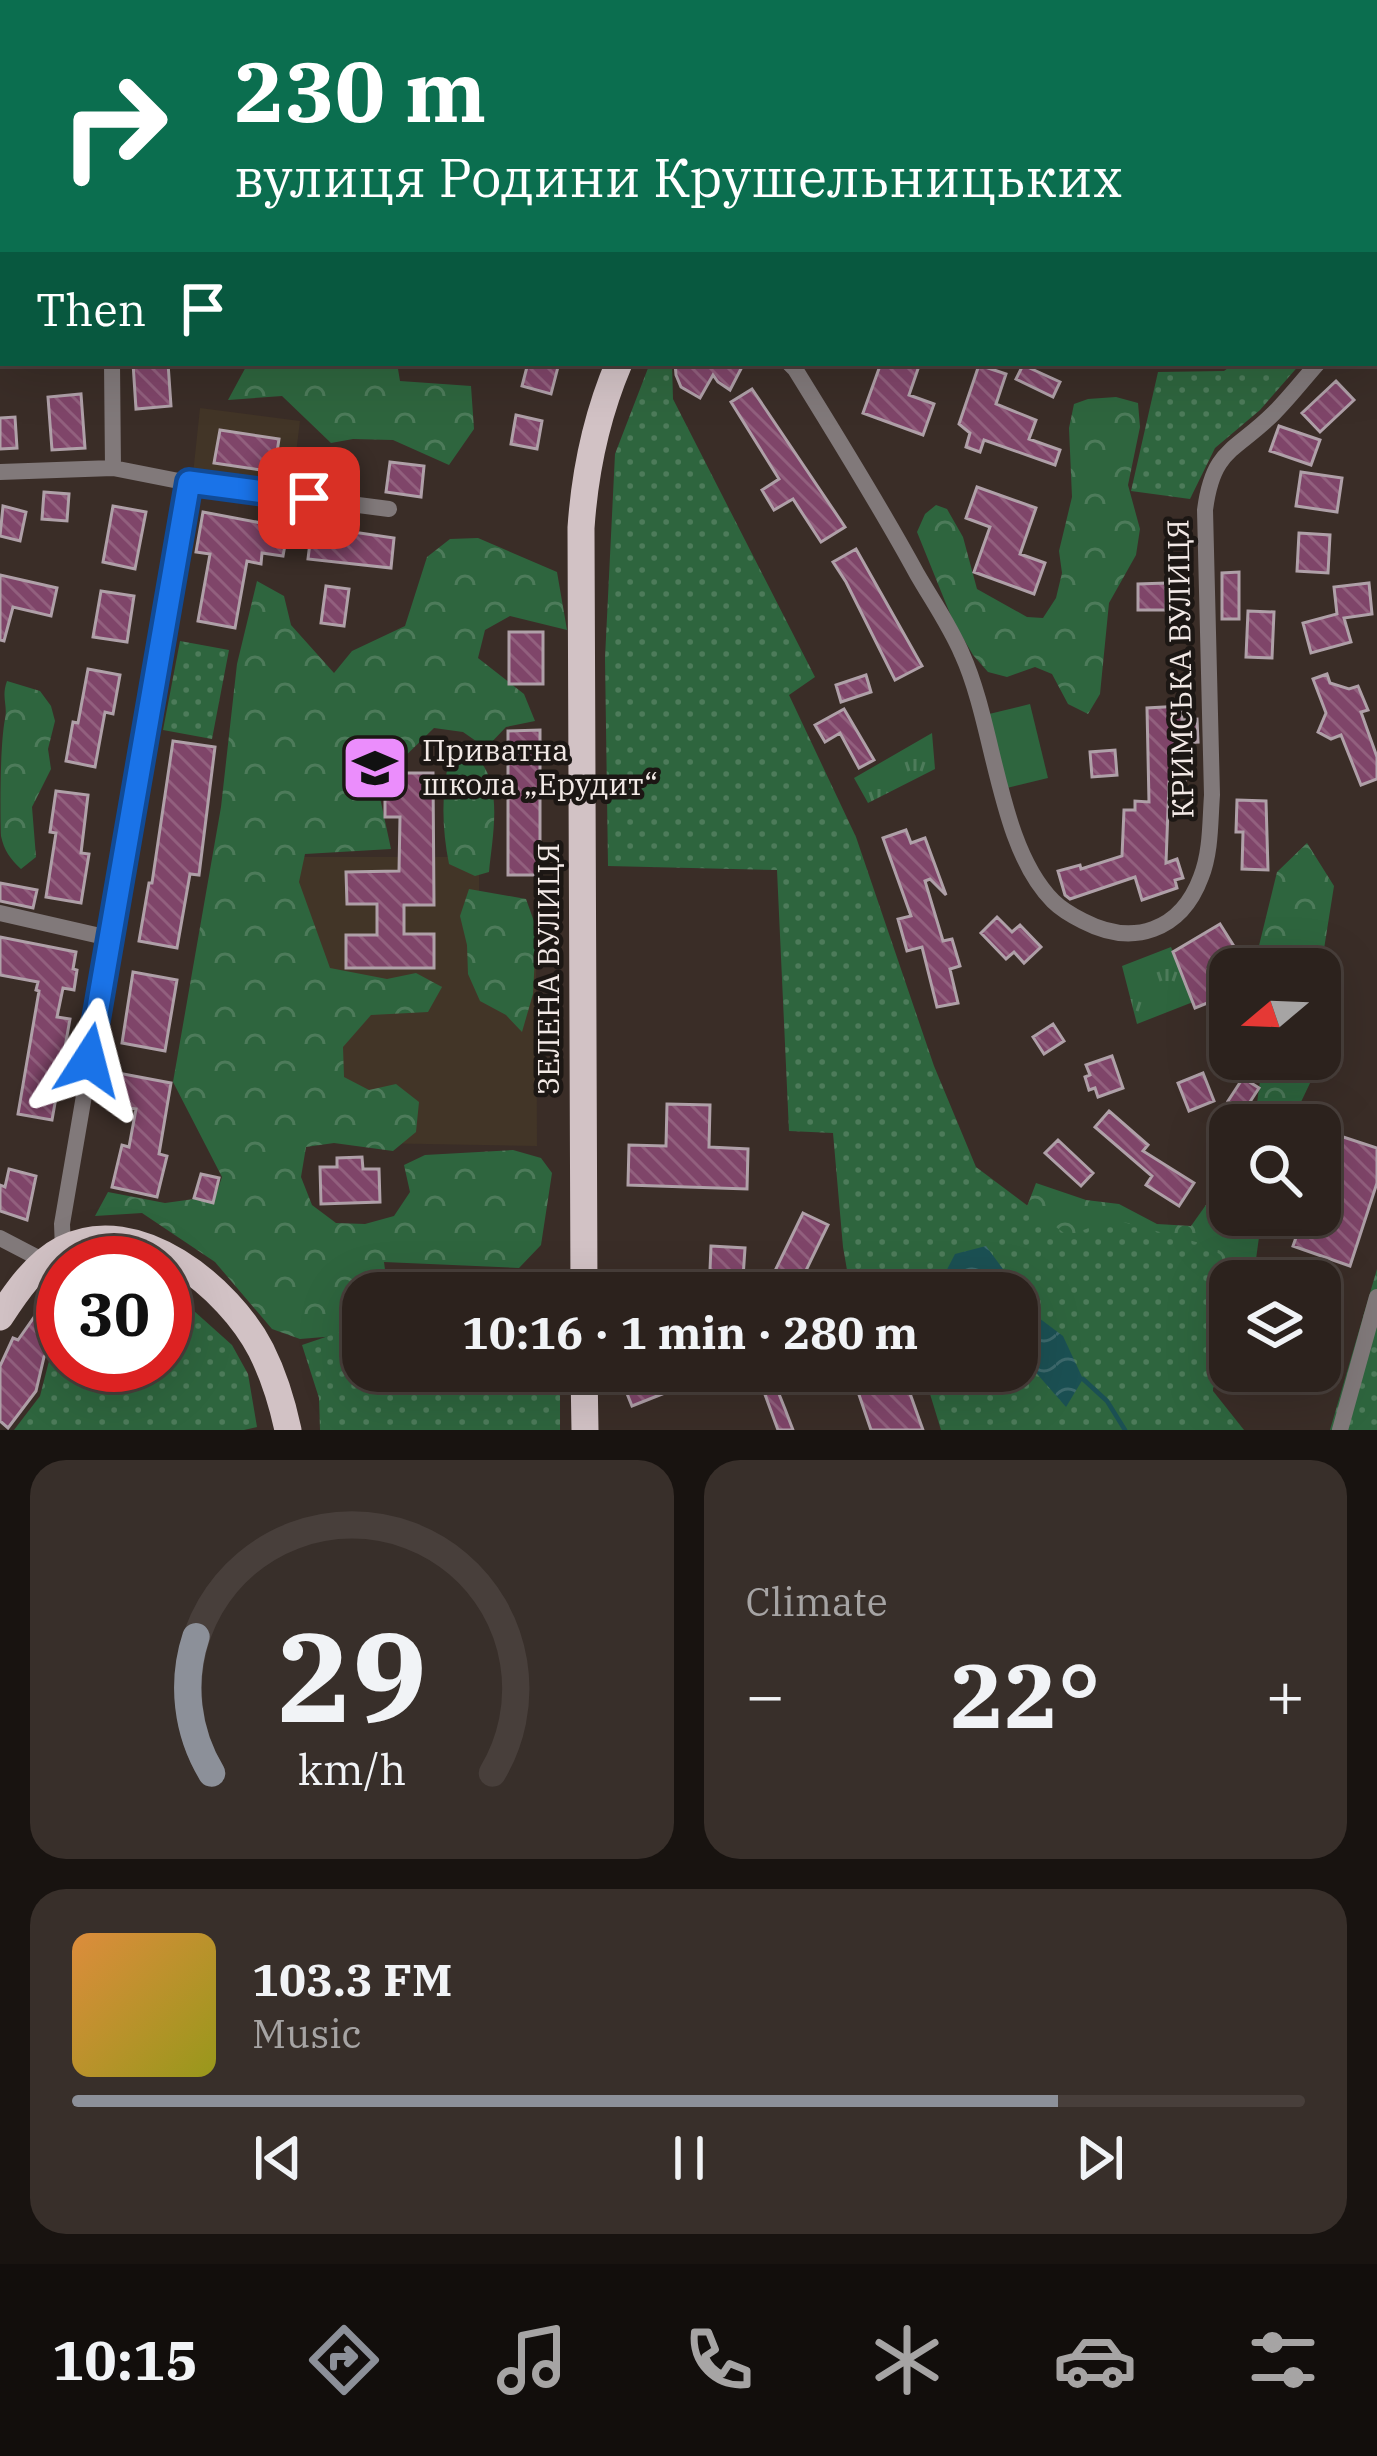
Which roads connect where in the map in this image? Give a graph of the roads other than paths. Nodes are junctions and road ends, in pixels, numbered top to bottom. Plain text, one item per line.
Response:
1 (112, 366) edge
2 (618, 366) edge
3 (796, 366) edge
4 (1315, 366) edge
5 (113, 468) junction
6 (0, 472) edge
7 (189, 482) junction
8 (389, 509) dead end
9 (0, 913) edge
10 (110, 938) junction
11 (59, 1236) edge
12 (0, 1238) edge
13 (36, 1250) edge
14 (192, 1270) edge
15 (584, 1272) edge
16 (36, 1274) edge
17 (1377, 1297) edge
18 (0, 1317) edge
19 (584, 1392) edge
20 (288, 1430) edge
21 (585, 1430) edge
22 (1340, 1430) edge

1 - 5 street
2 - 15 main road, ЗЕЛЕНА ВУЛИЦЯ
3 - 4 street, КРИМСЬКА ВУЛИЦЯ
5 - 6 street
5 - 7 street
7 - 8 street
7 - 10 street
9 - 10 street
10 - 11 street
12 - 13 street
14 - 20 main road
16 - 18 main road
17 - 22 street
19 - 21 main road

